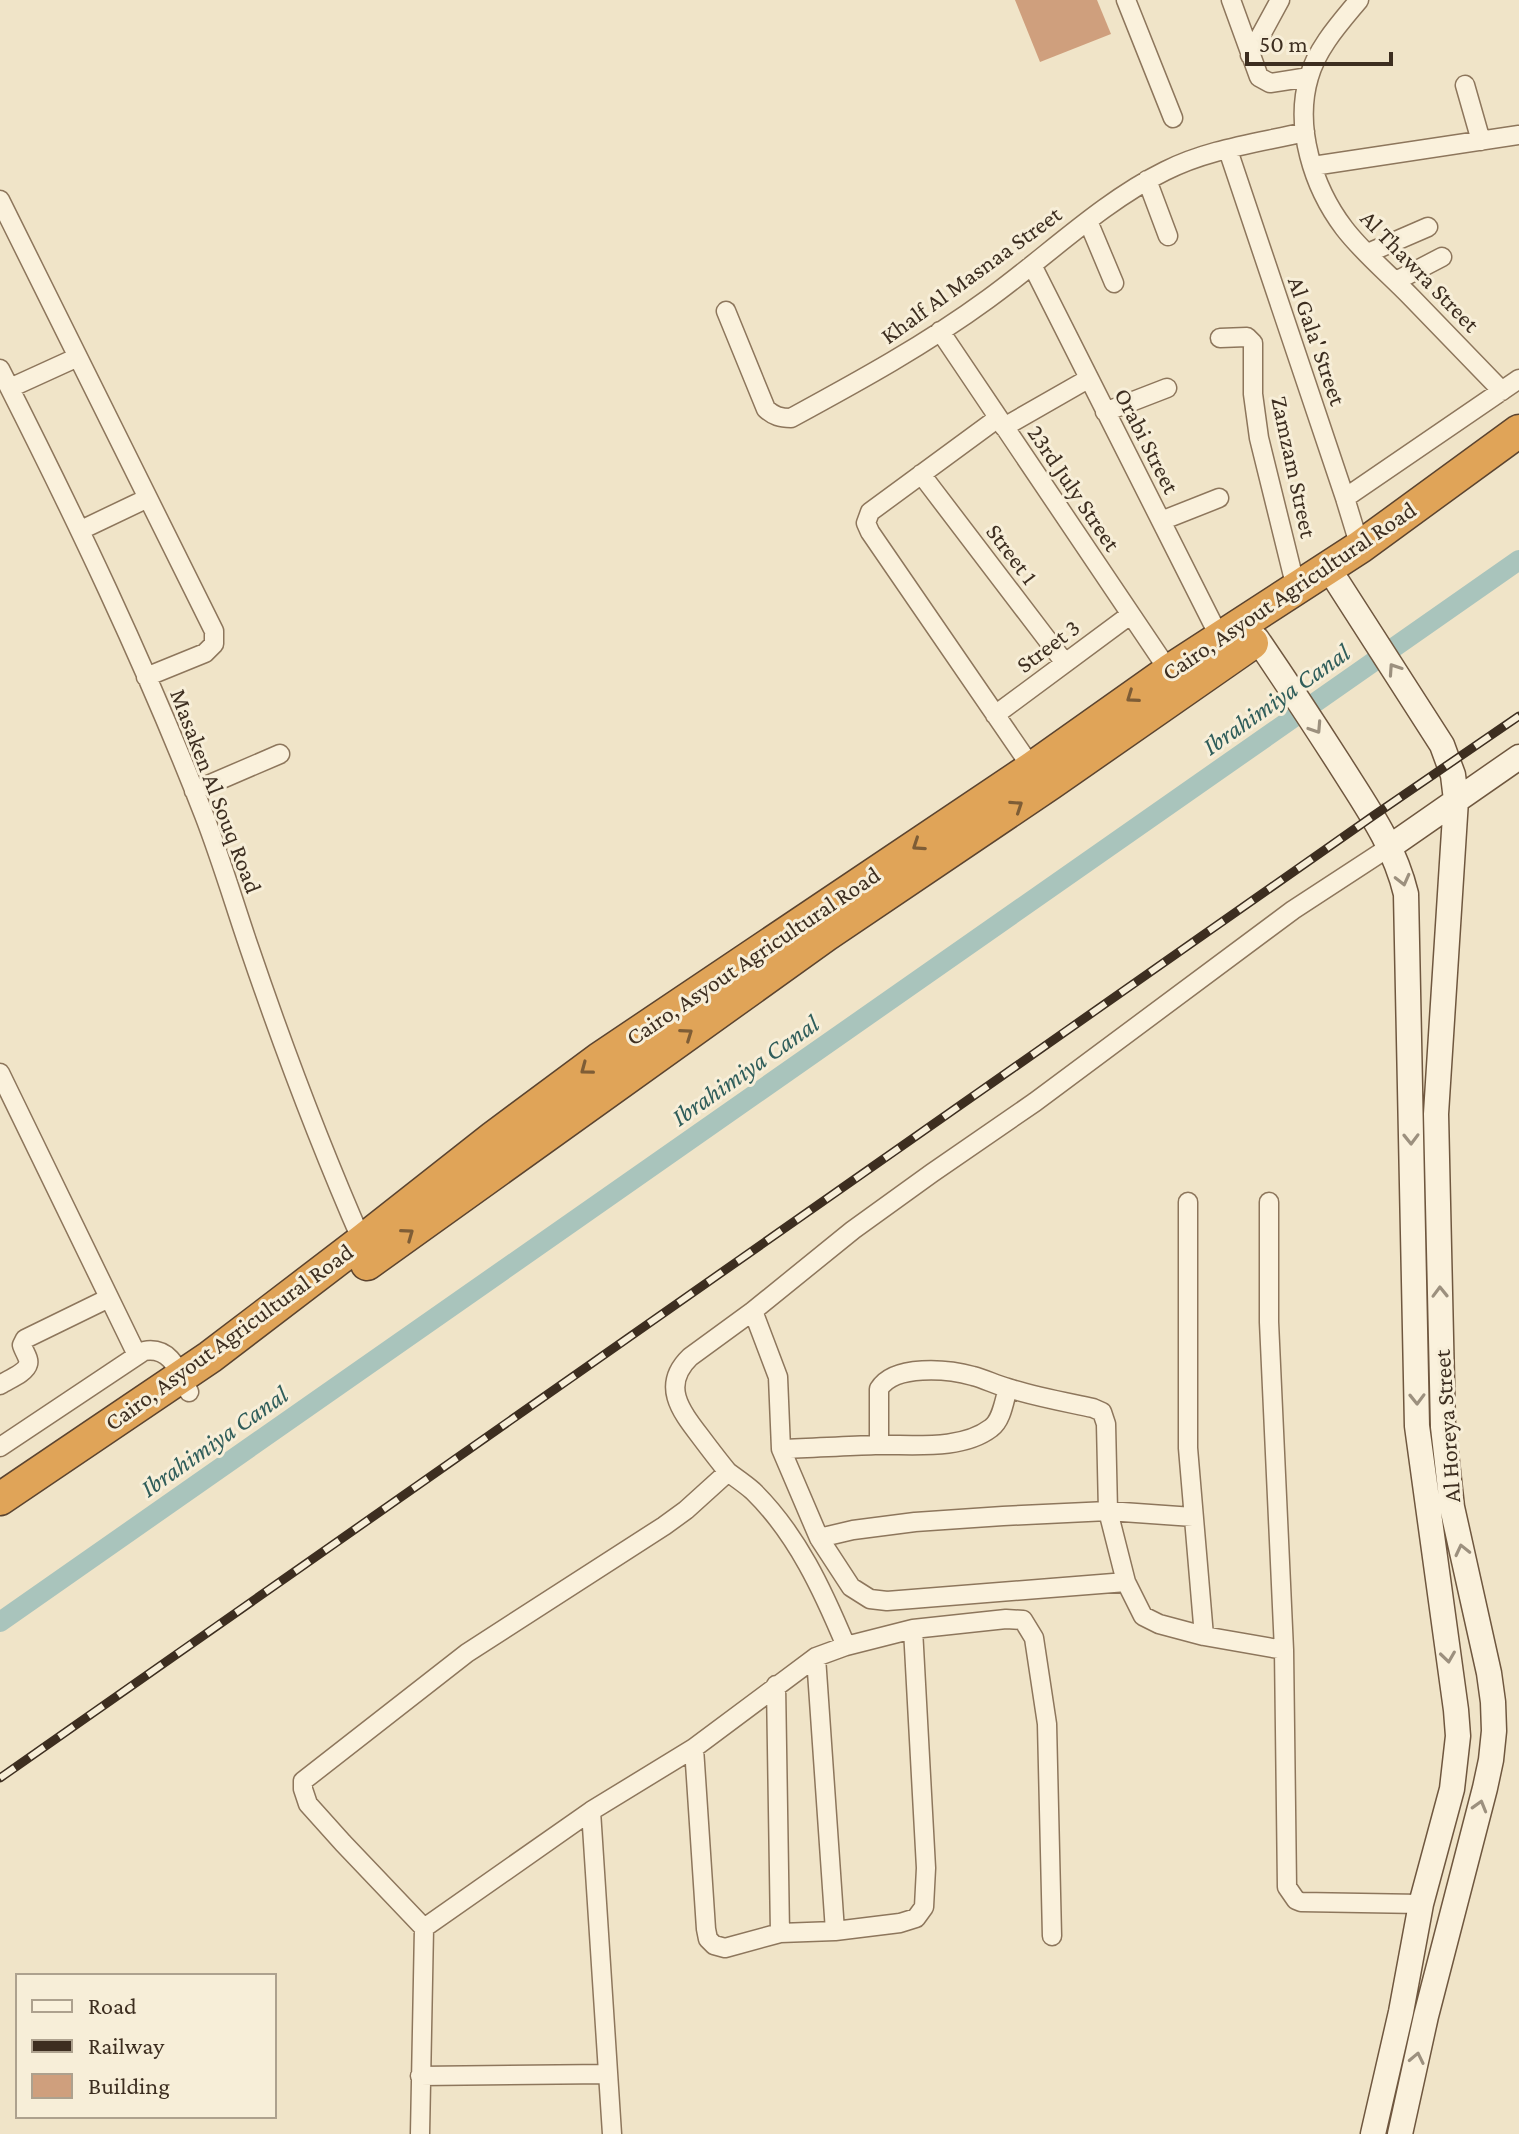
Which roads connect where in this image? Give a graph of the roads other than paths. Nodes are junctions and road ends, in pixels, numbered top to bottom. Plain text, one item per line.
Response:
1 (1126, 0) edge
2 (1231, 0) edge
3 (1280, 0) edge
4 (1359, 0) edge
5 (1250, 55) junction
6 (1309, 77) junction
7 (1465, 85) dead end
8 (1173, 118) dead end
9 (1305, 132) junction
10 (1519, 135) edge
11 (1481, 141) junction
12 (1228, 150) junction
13 (1313, 166) junction
14 (1147, 180) junction
15 (0, 200) edge
16 (5, 221) edge
17 (1088, 221) junction
18 (1428, 227) dead end
19 (1168, 236) dead end
20 (1368, 253) junction
21 (1442, 257) dead end
22 (1032, 265) junction
23 (1396, 281) junction
24 (1114, 283) dead end
25 (726, 311) dead end
26 (940, 331) junction
27 (1220, 338) dead end
28 (78, 357) junction
29 (0, 369) edge
30 (1088, 379) junction
31 (1519, 379) edge
32 (10, 388) junction
33 (1167, 388) dead end
34 (1502, 391) junction
35 (1105, 412) junction
36 (1001, 422) junction
37 (1519, 431) edge
38 (1519, 453) edge
39 (921, 474) junction
40 (148, 498) junction
41 (1219, 498) dead end
42 (1345, 498) junction
43 (1161, 521) junction
44 (81, 530) junction
45 (1360, 547) junction
46 (1338, 583) junction
47 (1296, 588) junction
48 (1130, 615) junction
49 (1220, 638) junction
50 (1257, 639) junction
51 (1065, 663) junction
52 (1169, 671) junction
53 (146, 677) junction
54 (995, 715) junction
55 (280, 754) dead end
56 (1519, 757) edge
57 (1032, 768) junction
58 (194, 791) junction
59 (1456, 800) junction
60 (1391, 846) junction
61 (0, 1073) edge
62 (1188, 1202) dead end
63 (1269, 1202) dead end
64 (362, 1241) junction
65 (109, 1298) junction
66 (753, 1311) junction
67 (137, 1355) junction
68 (185, 1384) junction
69 (0, 1385) edge
70 (1008, 1388) junction
71 (879, 1445) junction
72 (0, 1447) edge
73 (781, 1449) junction
74 (60, 1468) junction
75 (728, 1472) junction
76 (0, 1499) edge
77 (1108, 1511) junction
78 (1193, 1517) junction
79 (0, 1520) edge
80 (819, 1538) junction
81 (1126, 1582) junction
82 (1473, 1599) junction
83 (1441, 1607) junction
84 (913, 1629) junction
85 (1204, 1636) junction
86 (846, 1646) junction
87 (1284, 1650) junction
88 (816, 1657) junction
89 (776, 1685) junction
90 (694, 1748) junction
91 (591, 1811) junction
92 (1421, 1904) junction
93 (424, 1928) junction
94 (835, 1931) junction
95 (780, 1933) junction
96 (1052, 1936) dead end
97 (608, 2074) junction
98 (420, 2076) junction
99 (420, 2134) edge
100 (612, 2134) edge
101 (1373, 2134) edge
102 (1400, 2134) edge

1 - 8 street
2 - 5 street
3 - 5 street
4 - 6 street, Al Thawra Street
5 - 6 street
6 - 9 street, Al Thawra Street
7 - 11 street
9 - 12 street, Khalf Al Masnaa Street
9 - 13 street, Al Thawra Street
10 - 11 street
11 - 13 street
12 - 14 street, Khalf Al Masnaa Street
12 - 42 street, Al Gala' Street
13 - 20 street, Al Thawra Street
14 - 17 street, Khalf Al Masnaa Street
14 - 19 street
15 - 16 street
16 - 28 street
17 - 22 street, Khalf Al Masnaa Street
17 - 24 street
18 - 20 street
20 - 23 street, Al Thawra Street
21 - 23 street
22 - 26 street, Khalf Al Masnaa Street
22 - 30 street, Orabi Street
23 - 34 street, Al Thawra Street
25 - 26 street, Khalf Al Masnaa Street
26 - 36 street, 23rd July Street
27 - 47 street, Zamzam Street
28 - 32 street
28 - 40 street
29 - 32 street, Masaken Al Souq Road
30 - 35 street, Orabi Street
30 - 36 street
31 - 34 street
32 - 44 street, Masaken Al Souq Road
33 - 35 street
34 - 42 street
35 - 43 street, Orabi Street
36 - 39 street
36 - 48 street, 23rd July Street
37 - 45 highway, Cairo, Asyout Agricultural Road
38 - 46 highway, Cairo, Asyout Agricultural Road
39 - 51 street, Street 1
39 - 54 street
40 - 44 street
40 - 53 street
41 - 43 street
42 - 45 street, Al Gala' Street
43 - 49 street, Orabi Street
44 - 53 street, Masaken Al Souq Road
45 - 47 highway, Cairo, Asyout Agricultural Road
46 - 50 highway, Cairo, Asyout Agricultural Road
59 -> 46 main road, Al Horeya Street
47 - 49 highway, Cairo, Asyout Agricultural Road
48 - 51 street, Street 3
48 - 52 street, 23rd July Street
49 - 52 highway, Cairo, Asyout Agricultural Road
50 -> 60 main road, Al Horeya Street
68 -> 50 highway, Cairo, Asyout Agricultural Road
51 - 54 street, Street 3
52 -> 57 highway, Cairo, Asyout Agricultural Road
53 - 58 street, Masaken Al Souq Road
54 - 57 street
55 - 58 street
56 - 59 main road
57 -> 64 highway, Cairo, Asyout Agricultural Road
58 - 64 street, Masaken Al Souq Road
59 - 60 main road
82 -> 59 main road, Al Horeya Street
60 - 66 street
60 -> 83 main road, Al Horeya Street
61 - 65 street
62 - 78 street
63 - 87 street
64 - 68 highway, Cairo, Asyout Agricultural Road
65 - 67 street
65 - 69 street
66 - 73 street
66 - 75 street
67 - 68 street
67 - 72 street
68 - 74 highway, Cairo, Asyout Agricultural Road
70 - 71 street
70 - 71 street
70 - 77 street
71 - 73 street
73 - 80 street
74 - 76 highway, Cairo, Asyout Agricultural Road
74 - 79 highway, Cairo, Asyout Agricultural Road
75 - 86 street
75 - 93 street
77 - 78 street
77 - 80 street
77 - 81 street
78 - 85 street
80 - 81 street
81 - 85 street
82 - 83 main road
102 -> 82 main road, Al Horeya Street
83 -> 92 main road, Al Horeya Street
84 - 86 street
84 - 94 street
84 - 96 street
85 - 87 street
86 - 88 street
87 - 92 street
88 - 89 street
88 - 94 street
89 - 90 street
89 - 95 street
90 - 91 street
90 - 95 street
91 - 93 street
91 - 97 street
92 - 101 main road, Al Horeya Street
93 - 98 street
94 - 95 street
97 - 98 street
97 - 100 street
98 - 99 street

